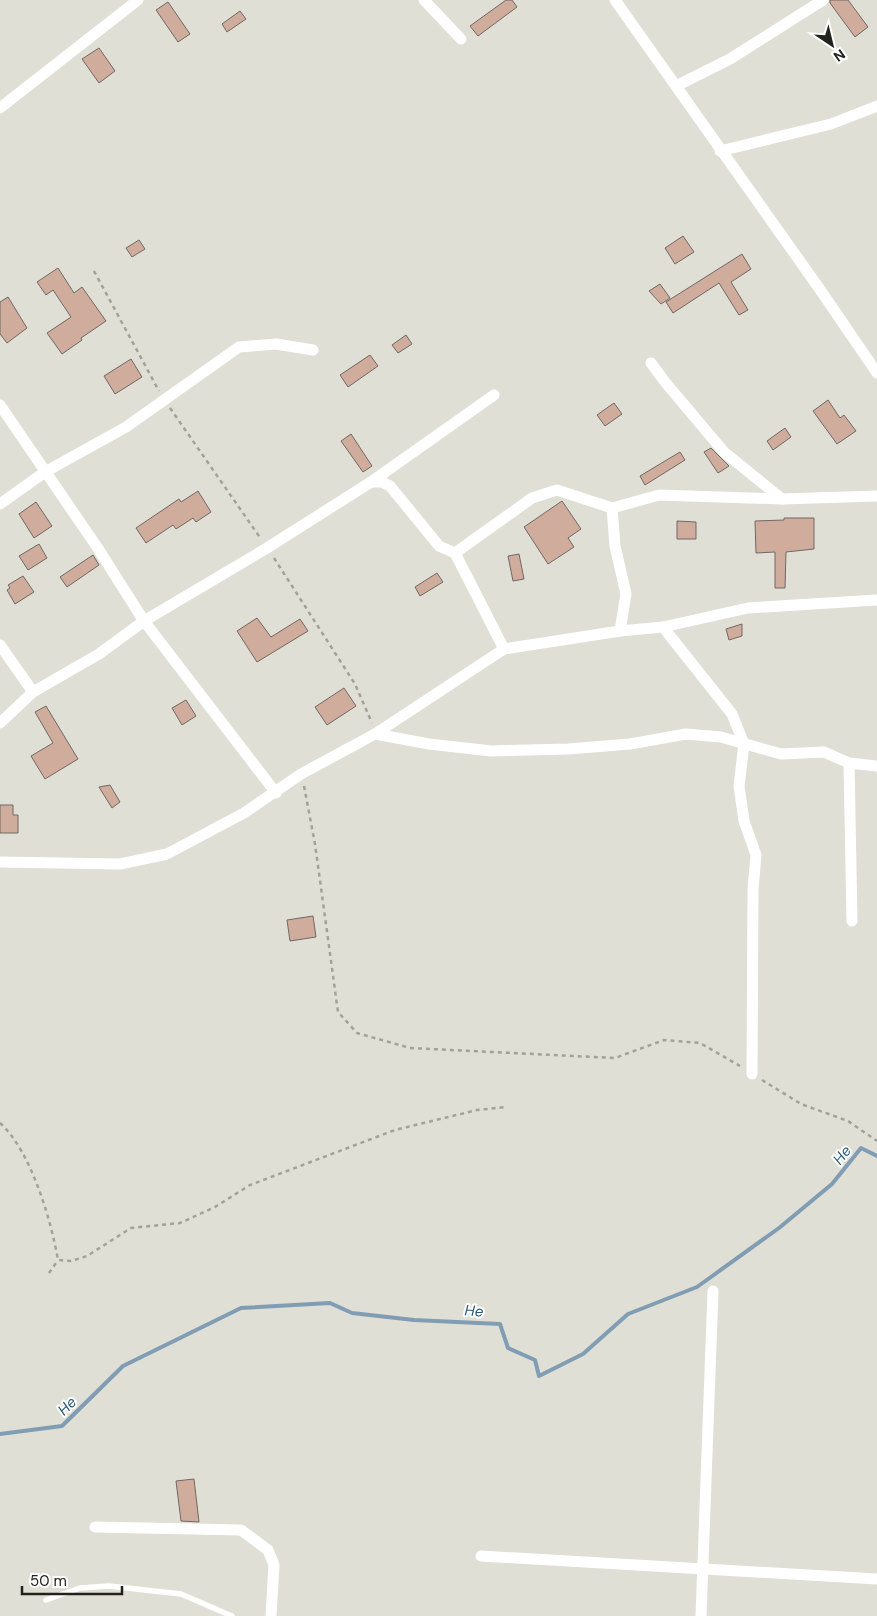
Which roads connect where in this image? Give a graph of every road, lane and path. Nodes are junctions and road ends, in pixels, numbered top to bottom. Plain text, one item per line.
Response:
1 (138, 0) edge
2 (424, 0) edge
3 (615, 0) edge
4 (823, 0) edge
5 (461, 39) dead end
6 (676, 86) junction
7 (877, 106) edge
8 (0, 108) edge
9 (720, 151) junction
10 (94, 271) dead end
11 (313, 350) dead end
12 (652, 363) dead end
13 (875, 367) edge
14 (494, 395) dead end
15 (163, 399) junction
16 (0, 405) edge
17 (44, 472) junction
18 (371, 482) junction
19 (877, 496) edge
20 (782, 499) junction
21 (0, 504) edge
22 (612, 508) junction
23 (267, 548) junction
24 (455, 553) junction
25 (877, 600) edge
26 (144, 621) junction
27 (663, 627) junction
28 (620, 631) junction
29 (0, 645) edge
30 (504, 649) junction
31 (33, 692) junction
32 (0, 722) edge
33 (375, 734) junction
34 (744, 744) junction
35 (849, 763) junction
36 (877, 766) edge
37 (301, 774) junction
38 (276, 793) junction
39 (0, 862) edge
40 (852, 921) dead end
41 (752, 1074) junction
42 (506, 1107) dead end
43 (0, 1123) edge
44 (877, 1141) edge
45 (58, 1260) junction
46 (49, 1273) dead end
47 (713, 1291) dead end
48 (95, 1527) dead end
49 (481, 1556) dead end
50 (702, 1569) junction
51 (877, 1579) edge
52 (46, 1600) dead end
53 (232, 1616) edge
54 (271, 1616) edge
55 (701, 1616) edge

1 - 8 street
2 - 5 street
3 - 6 street
4 - 6 street
6 - 9 street
7 - 9 street
9 - 13 street
10 - 15 path
11 - 15 street
12 - 20 street
14 - 18 street
15 - 17 street
15 - 23 path
16 - 17 street
17 - 21 street
17 - 26 street
18 - 23 street
18 - 24 street
19 - 20 street
20 - 22 street
22 - 24 street
22 - 28 street
23 - 26 street
23 - 33 path
24 - 30 street
25 - 27 street
26 - 31 street
26 - 38 street
27 - 28 street
27 - 34 street
28 - 30 street
29 - 31 street
30 - 33 street
31 - 32 street
33 - 34 street
33 - 37 street
34 - 35 street
34 - 41 street
35 - 36 street
35 - 40 street
37 - 38 street
37 - 41 path
38 - 39 street
41 - 44 path
42 - 45 path
43 - 45 path
45 - 46 path
47 - 50 street
48 - 54 street
49 - 50 street
50 - 51 street
50 - 55 street
52 - 53 lane

